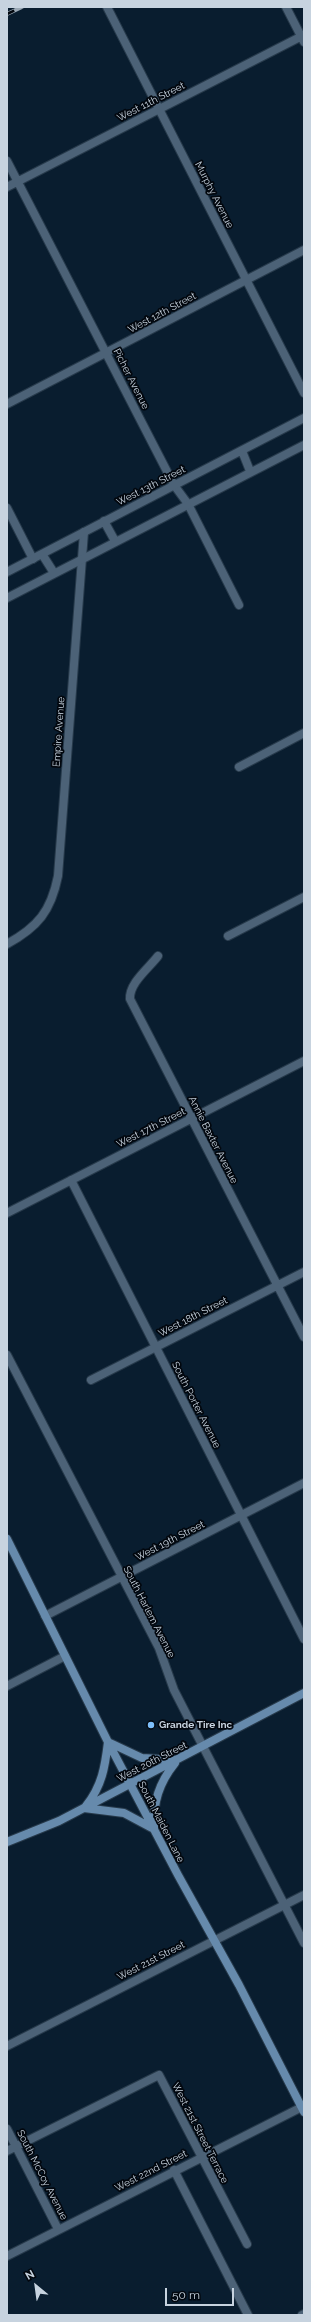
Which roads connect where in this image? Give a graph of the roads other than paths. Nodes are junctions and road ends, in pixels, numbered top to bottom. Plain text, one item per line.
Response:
1 (107, 7) edge
2 (286, 7) edge
3 (303, 38) edge
4 (159, 110) junction
5 (7, 161) edge
6 (18, 182) junction
7 (7, 187) edge
8 (304, 250) edge
9 (246, 280) junction
10 (106, 354) junction
11 (304, 393) edge
12 (7, 404) edge
13 (304, 418) edge
14 (304, 444) edge
15 (242, 451) junction
16 (250, 471) junction
17 (174, 486) junction
18 (188, 504) junction
19 (7, 508) edge
20 (104, 521) junction
21 (84, 532) junction
22 (115, 541) junction
23 (42, 554) junction
24 (83, 558) junction
25 (33, 559) junction
26 (7, 572) edge
27 (54, 573) junction
28 (7, 598) edge
29 (239, 605) dead end
30 (304, 733) edge
31 (239, 766) dead end
32 (304, 897) edge
33 (228, 936) dead end
34 (7, 944) edge
35 (158, 956) dead end
36 (304, 1061) edge
37 (191, 1119) junction
38 (71, 1180) junction
39 (7, 1213) edge
40 (304, 1272) edge
41 (278, 1286) junction
42 (304, 1337) edge
43 (156, 1348) junction
44 (7, 1355) edge
45 (91, 1380) dead end
46 (304, 1483) edge
47 (241, 1516) junction
48 (7, 1539) edge
49 (121, 1578) junction
50 (45, 1616) junction
51 (304, 1639) edge
52 (65, 1656) junction
53 (7, 1686) edge
54 (304, 1693) edge
55 (108, 1742) junction
56 (204, 1747) junction
57 (177, 1760) junction
58 (130, 1784) junction
59 (83, 1808) junction
60 (154, 1830) junction
61 (7, 1842) edge
62 (304, 1895) edge
63 (284, 1905) junction
64 (213, 1941) junction
65 (304, 1943) edge
66 (7, 2046) edge
67 (303, 2108) edge
68 (7, 2129) edge
69 (16, 2147) junction
70 (7, 2151) edge
71 (201, 2157) junction
72 (174, 2170) junction
73 (58, 2229) junction
74 (247, 2244) dead end
75 (7, 2256) edge
76 (248, 2315) edge

1 - 4 street, Murphy Avenue
2 - 3 street
3 - 4 street, West 11th Street
4 - 6 street, West 11th Street
4 - 9 street, Murphy Avenue
5 - 6 street, Picher Avenue
6 - 7 street, West 11th Street
6 - 10 street, Picher Avenue
8 - 9 street, West 12th Street
9 - 10 street, West 12th Street
9 - 11 street, Murphy Avenue
10 - 12 street, West 12th Street
10 - 17 street, Picher Avenue
13 - 15 street, West 13th Street
14 - 16 street
15 - 16 street
15 - 17 street, West 13th Street
16 - 18 street
17 - 18 street, Picher Avenue
17 - 20 street, West 13th Street
18 - 22 street
18 - 29 street, Picher Avenue
19 - 25 street
20 - 21 street, West 13th Street
20 - 22 street
21 - 23 street, West 13th Street
21 - 24 street, Empire Avenue
22 - 24 street
23 - 25 street, West 13th Street
23 - 27 street
24 - 27 street
24 - 34 street, Empire Avenue
25 - 26 street, West 13th Street
27 - 28 street
30 - 31 street
32 - 33 street
35 - 37 street, Annie Baxter Avenue
36 - 37 street, West 17th Street
37 - 38 street, West 17th Street
37 - 41 street, Annie Baxter Avenue
38 - 39 street, West 17th Street
38 - 43 street, South Porter Avenue
40 - 41 street, West 18th Street
41 - 42 street, Annie Baxter Avenue
41 - 43 street, West 18th Street
43 - 45 street, West 18th Street
43 - 47 street, South Porter Avenue
44 - 49 street, South Harlem Avenue
46 - 47 street, West 19th Street
47 - 49 street, West 19th Street
47 - 51 street, South Porter Avenue
48 - 50 main road, South Maiden Lane
49 - 50 street, West 19th Street
49 - 56 street, South Harlem Avenue
50 - 52 main road, South Maiden Lane
52 - 53 street
52 - 55 main road, South Maiden Lane
54 - 56 main road, West 20th Street
55 - 57 main road
55 - 58 main road, South Maiden Lane
55 - 59 main road
56 - 57 main road, West 20th Street
56 - 63 street, South Harlem Avenue
57 - 58 main road, West 20th Street
57 - 60 main road
58 - 59 main road, West 20th Street
58 - 60 main road, South Maiden Lane
59 - 60 main road
59 - 61 main road, West 20th Street
60 - 64 main road, South Maiden Lane
62 - 63 street, West 21st Street
63 - 64 street, West 21st Street
63 - 65 street, South Harlem Avenue
64 - 66 street, West 21st Street
64 - 67 main road, South Maiden Lane
67 - 71 street, West 22nd Street
68 - 69 street, South McCoy Avenue
69 - 70 street, West 21st Street Terrace
69 - 71 street, West 21st Street Terrace
69 - 73 street, South McCoy Avenue
71 - 72 street, West 22nd Street
71 - 74 street, West 21st Street Terrace
72 - 73 street, West 22nd Street
72 - 76 street
73 - 75 street, West 22nd Street

